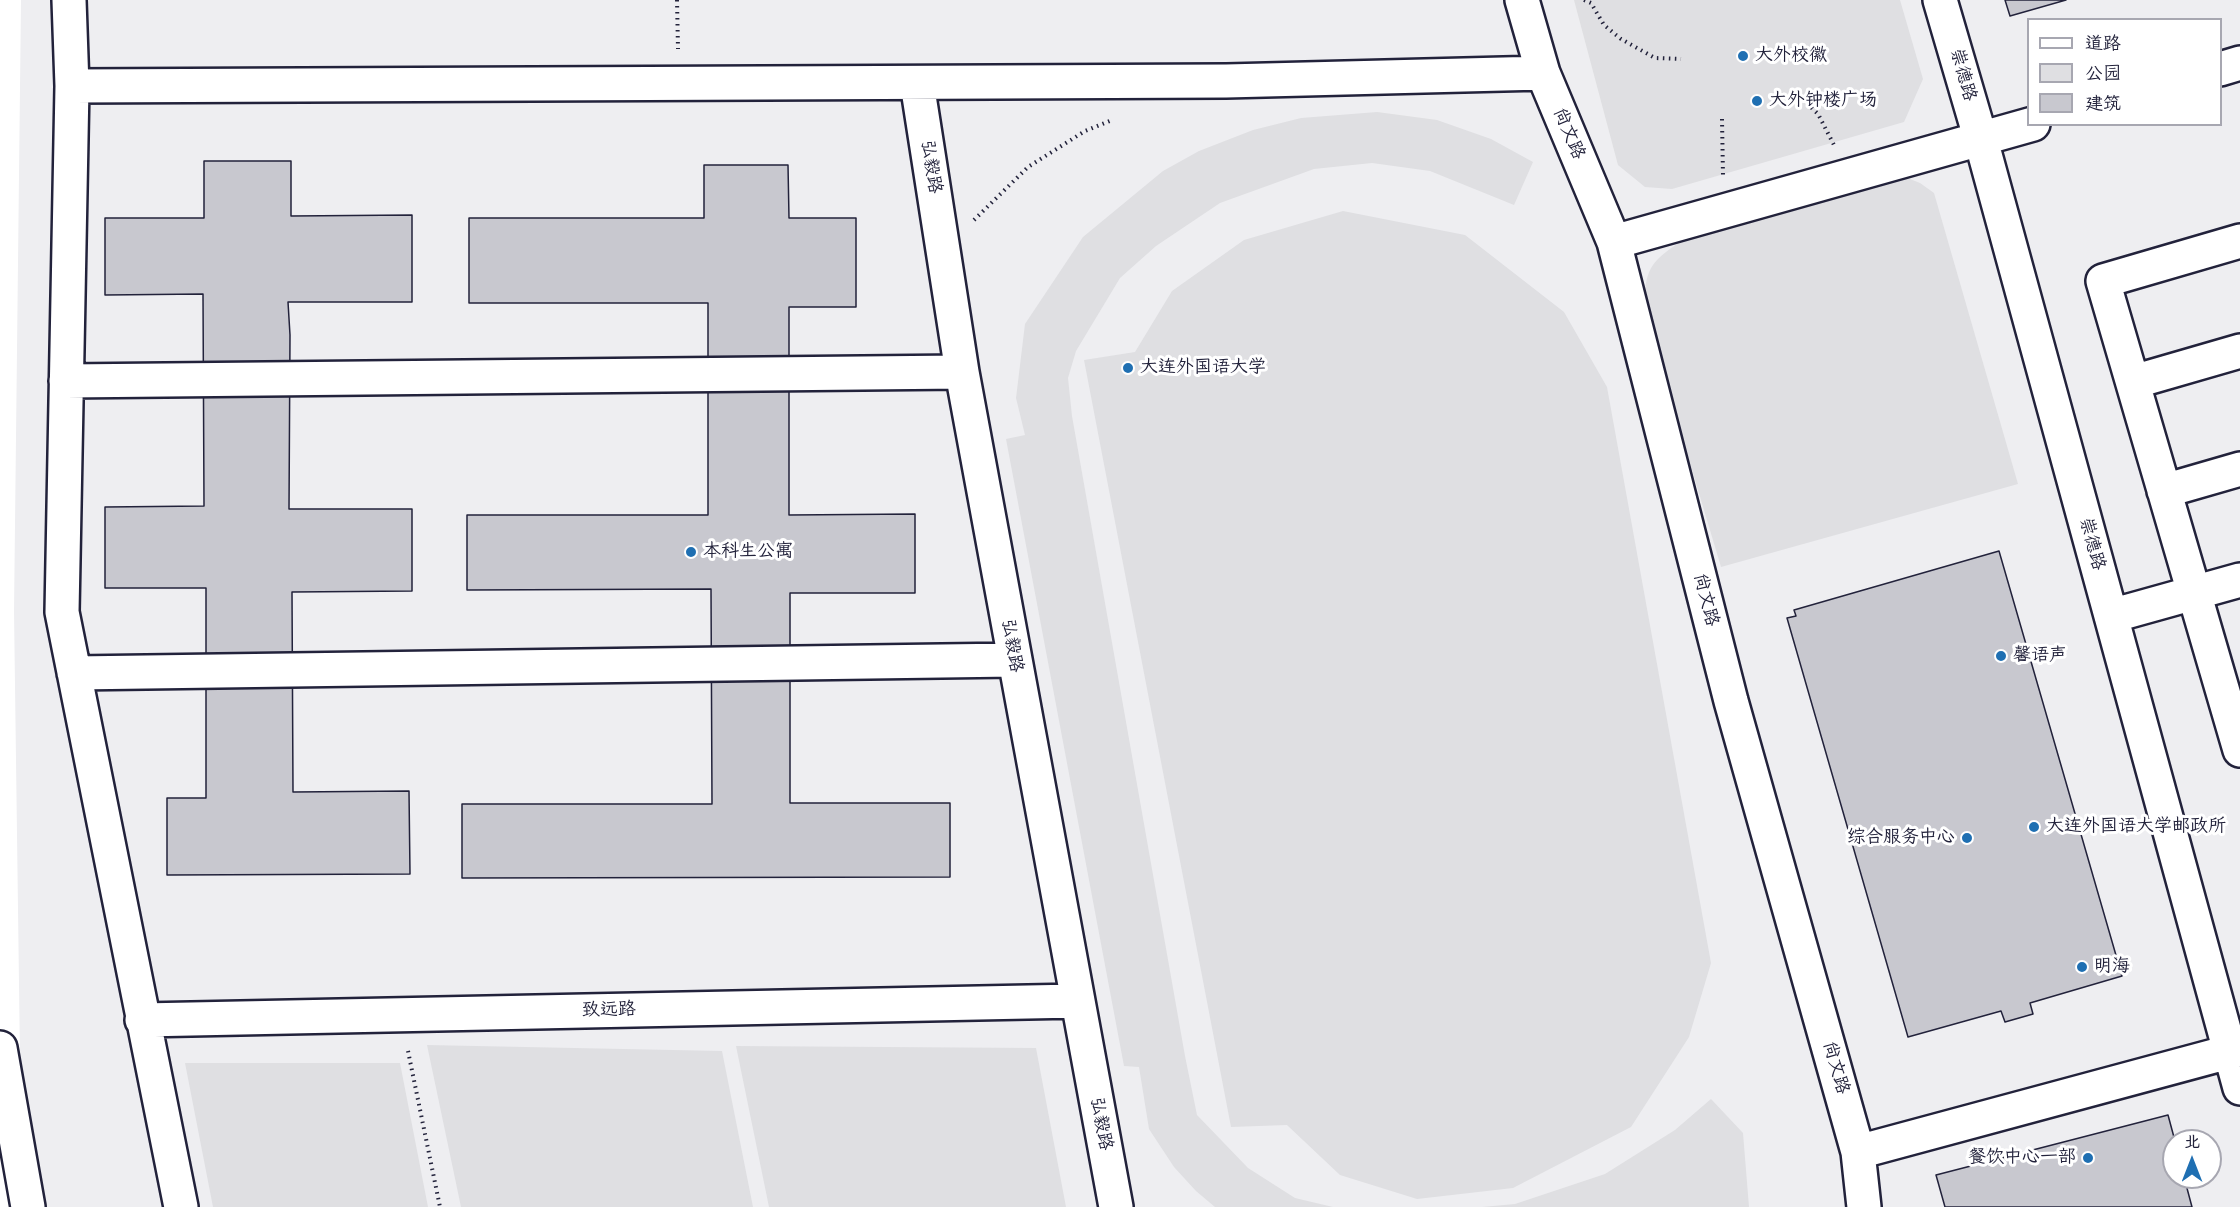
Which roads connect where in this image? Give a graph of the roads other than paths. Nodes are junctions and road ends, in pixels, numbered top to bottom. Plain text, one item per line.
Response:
1 (69, 0) edge
2 (1522, 0) edge
3 (1940, 0) edge
4 (2240, 63) edge
5 (2222, 68) edge
6 (1543, 73) junction
7 (917, 83) junction
8 (72, 86) junction
9 (2027, 126) edge
10 (1981, 140) junction
11 (2240, 241) edge
12 (1614, 242) junction
13 (2240, 351) edge
14 (962, 372) junction
15 (66, 381) junction
16 (2133, 382) junction
17 (2240, 470) edge
18 (2164, 491) junction
19 (2240, 580) edge
20 (2194, 593) junction
21 (2111, 616) junction
22 (1014, 660) junction
23 (74, 673) junction
24 (2232, 696) edge
25 (2240, 750) edge
26 (1077, 1001) junction
27 (142, 1020) junction
28 (0, 1048) edge
29 (2235, 1051) edge
30 (2240, 1088) edge
31 (1858, 1152) junction
32 (28, 1207) edge
33 (181, 1207) edge
34 (1116, 1207) edge
35 (1864, 1207) edge

1 - 8 street
2 - 6 street, 尚文路
3 - 10 street, 崇德路
4 - 5 street
6 - 7 street
6 - 12 street, 尚文路
7 - 8 street
7 - 14 street, 弘毅路
8 - 15 street
9 - 10 street
10 - 12 street
10 - 21 street, 崇德路
11 - 16 street
12 - 31 street, 尚文路
13 - 16 street
14 - 15 street
14 - 22 street, 弘毅路
15 - 23 street
16 - 18 street
17 - 18 street
18 - 20 street
19 - 20 street
20 - 21 street
20 - 24 street
21 - 29 street, 崇德路
22 - 23 street
22 - 26 street, 弘毅路
23 - 27 street
24 - 25 street
26 - 27 street, 致远路
26 - 34 street, 弘毅路
27 - 33 street
28 - 32 street
29 - 30 street, 崇德路
29 - 31 street
31 - 35 street, 尚文路

